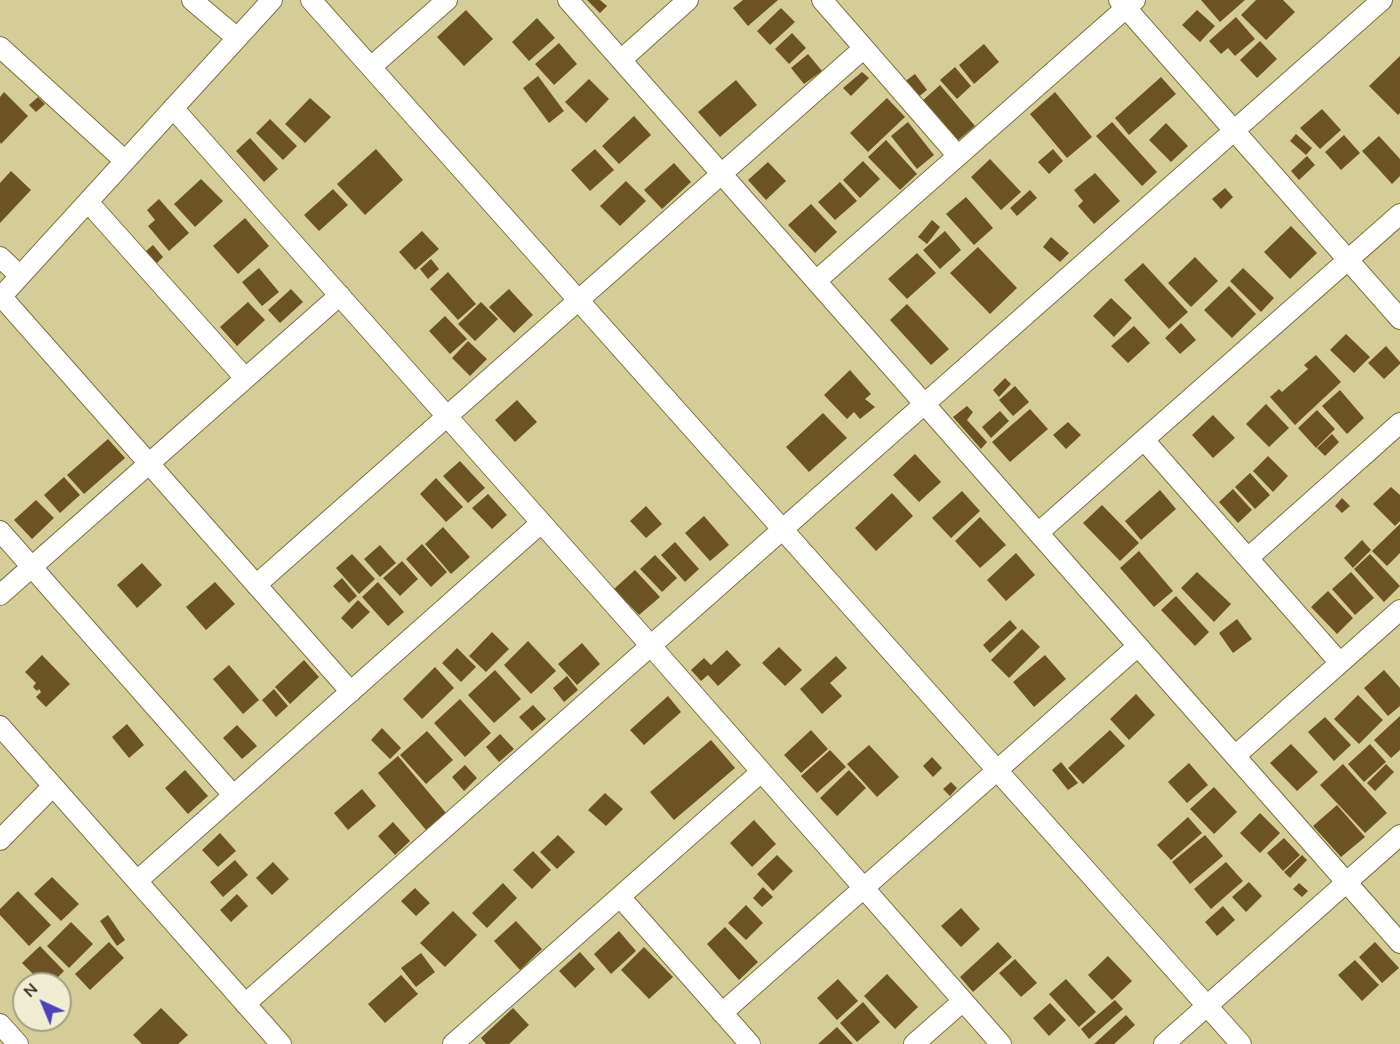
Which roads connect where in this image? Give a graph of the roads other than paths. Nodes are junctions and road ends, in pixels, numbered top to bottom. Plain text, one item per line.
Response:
1 (192, 0) edge
2 (272, 0) edge
3 (311, 0) edge
4 (447, 0) edge
5 (568, 0) edge
6 (688, 0) edge
7 (822, 0) edge
8 (1382, 0) edge
9 (1126, 3) edge
10 (237, 38) junction
11 (0, 47) edge
12 (864, 48) junction
13 (621, 60) junction
14 (371, 67) junction
15 (174, 108) junction
16 (1234, 131) junction
17 (958, 156) junction
18 (125, 161) junction
19 (722, 174) junction
20 (88, 202) junction
21 (1400, 214) edge
22 (0, 257) edge
23 (1348, 260) junction
24 (20, 276) junction
25 (816, 281) junction
26 (340, 295) junction
27 (1, 297) edge
28 (579, 301) junction
29 (1400, 319) edge
30 (245, 378) junction
31 (924, 404) junction
32 (447, 417) junction
33 (1400, 423) edge
34 (1144, 440) junction
35 (149, 463) junction
36 (541, 523) junction
37 (782, 529) junction
38 (0, 531) edge
39 (1038, 533) junction
40 (1248, 558) junction
41 (32, 567) junction
42 (256, 585) junction
43 (0, 595) edge
44 (1400, 610) edge
45 (651, 646) junction
46 (1138, 646) junction
47 (1340, 663) junction
48 (351, 692) junction
49 (0, 726) edge
50 (1235, 756) junction
51 (997, 770) junction
52 (761, 772) junction
53 (53, 786) junction
54 (233, 795) junction
55 (1400, 835) edge
56 (0, 840) edge
57 (136, 881) junction
58 (1347, 882) junction
59 (864, 888) junction
60 (620, 897) junction
61 (1400, 943) edge
62 (963, 1001) junction
63 (245, 1004) junction
64 (1207, 1006) junction
65 (722, 1013) junction
66 (0, 1024) edge
67 (18, 1044) edge
68 (280, 1044) edge
69 (453, 1044) edge
70 (750, 1044) edge
71 (914, 1044) edge
72 (1001, 1044) edge
73 (1164, 1044) edge
74 (1241, 1044) edge

1 - 10 street
2 - 10 street
3 - 14 street
4 - 14 street
5 - 13 street
6 - 13 street
7 - 12 street
8 - 16 street
9 - 16 street
9 - 17 street
10 - 15 street
11 - 18 street
12 - 17 street
12 - 19 street
13 - 19 street
14 - 28 street
15 - 18 street
15 - 26 street
16 - 23 street
16 - 31 street
17 - 25 street
18 - 20 street
19 - 25 street
19 - 28 street
20 - 24 street
20 - 30 street
21 - 23 street
22 - 24 street
23 - 29 street
23 - 34 street
24 - 27 street
25 - 31 street
26 - 30 street
26 - 32 street
27 - 35 street
28 - 32 street
28 - 37 street
30 - 35 street
31 - 37 street
31 - 39 street
32 - 36 street
32 - 42 street
33 - 40 street
34 - 39 street
34 - 40 street
35 - 41 street
35 - 42 street
36 - 45 street
36 - 48 street
37 - 45 street
37 - 51 street
38 - 41 street
39 - 46 street
40 - 47 street
41 - 43 street
41 - 54 street
42 - 48 street
44 - 47 street
45 - 52 street
45 - 63 street
46 - 50 street
46 - 51 street
47 - 50 street
48 - 54 street
49 - 53 street
50 - 58 street
51 - 59 street
51 - 64 street
52 - 59 street
52 - 60 street
53 - 56 street
53 - 57 street
54 - 57 street
55 - 58 street
57 - 63 street
58 - 61 street
58 - 64 street
59 - 62 street
59 - 65 street
60 - 65 street
60 - 69 street
62 - 71 street
62 - 72 street
63 - 68 street
64 - 73 street
64 - 74 street
65 - 70 street
66 - 67 street

